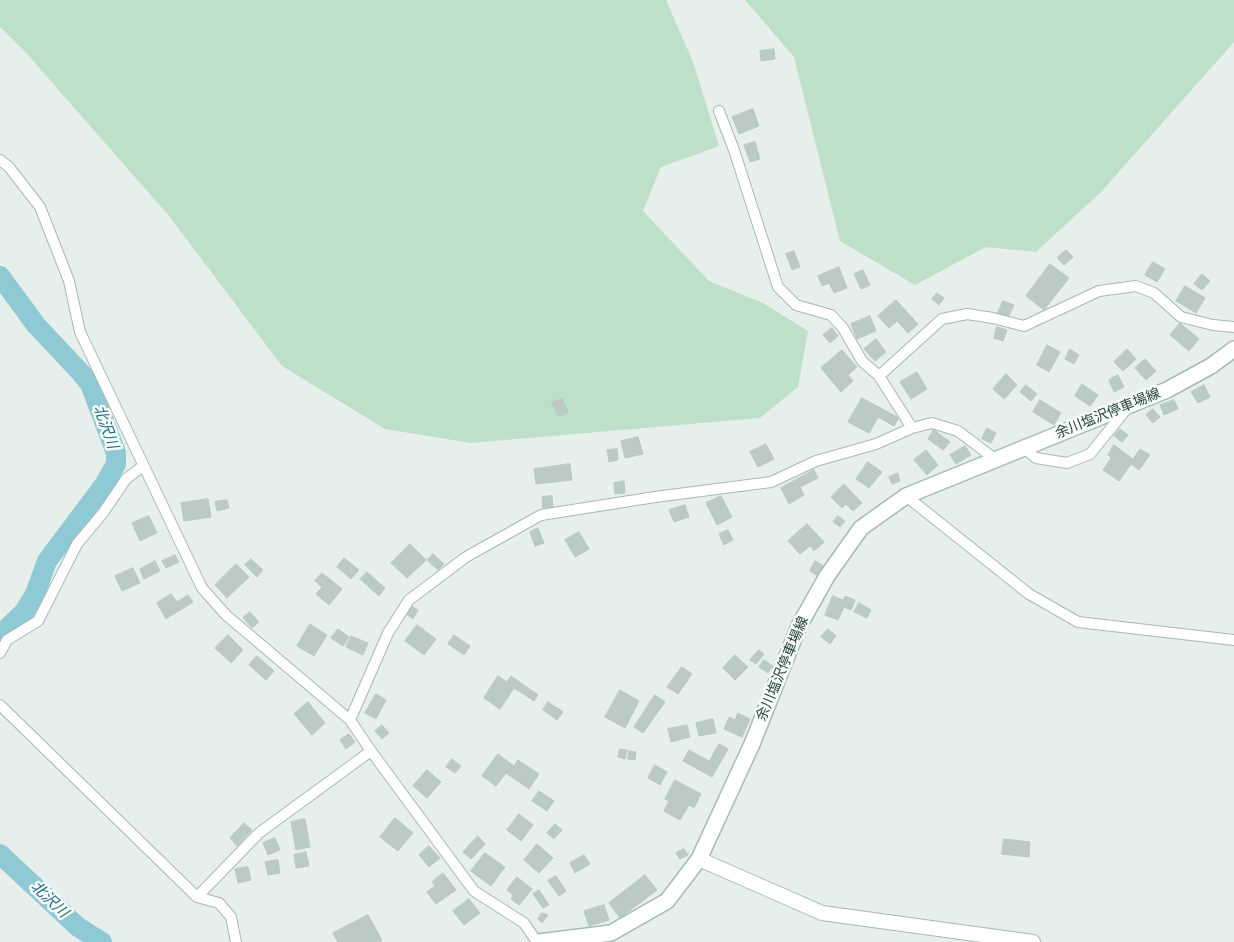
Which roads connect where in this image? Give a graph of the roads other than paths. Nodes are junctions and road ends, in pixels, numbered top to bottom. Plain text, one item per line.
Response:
1 (719, 111) dead end
2 (0, 160) edge
3 (1234, 327) edge
4 (1234, 349) edge
5 (879, 376) junction
6 (1131, 405) junction
7 (912, 428) junction
8 (1024, 448) junction
9 (996, 459) junction
10 (143, 466) junction
11 (906, 496) junction
12 (1234, 640) edge
13 (0, 653) edge
14 (0, 705) edge
15 (350, 720) junction
16 (371, 751) junction
17 (699, 859) junction
18 (197, 897) junction
19 (236, 942) edge
20 (538, 942) edge
21 (1033, 942) edge

1 - 5 street
2 - 10 street
3 - 5 street
4 - 6 main road, 余川塩沢停車場線
5 - 7 street
6 - 8 main road, 余川塩沢停車場線
6 - 8 street
7 - 9 street
7 - 15 street
8 - 9 main road, 余川塩沢停車場線
9 - 11 main road, 余川塩沢停車場線
10 - 13 street
10 - 15 street
11 - 12 street
11 - 17 main road, 余川塩沢停車場線
14 - 18 street
15 - 16 street
16 - 18 street
16 - 20 street
17 - 20 main road, 余川塩沢停車場線
17 - 21 street
18 - 19 street

